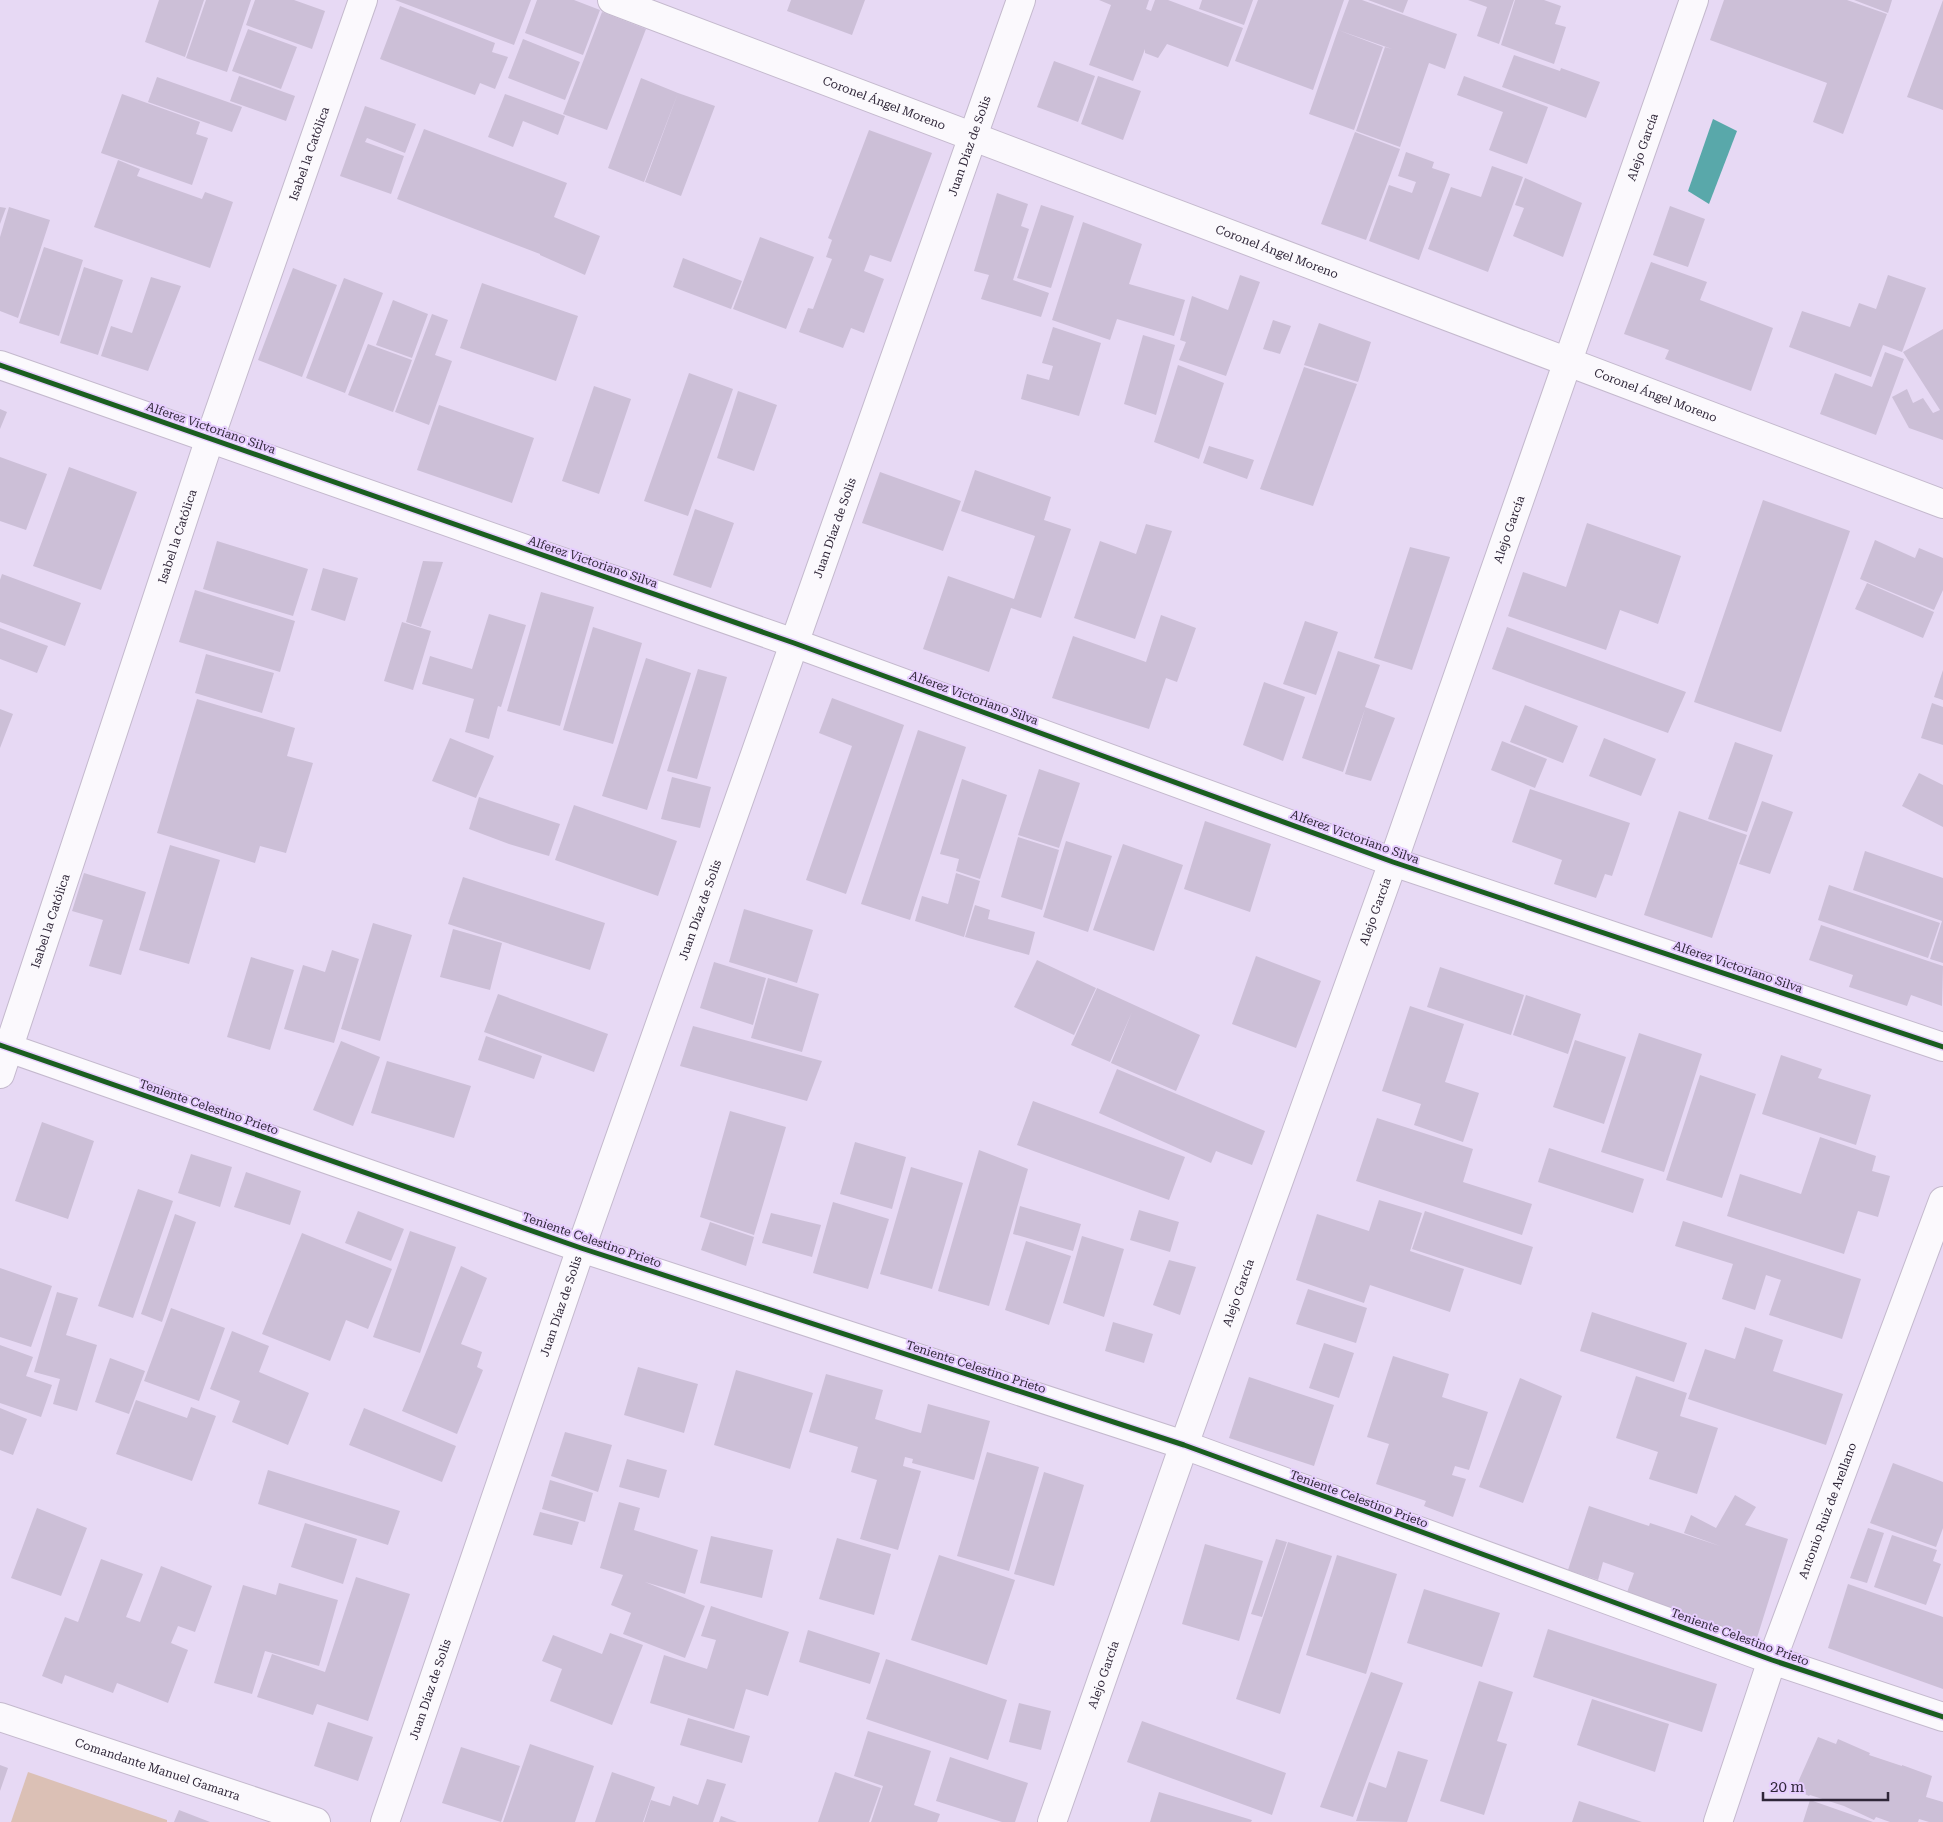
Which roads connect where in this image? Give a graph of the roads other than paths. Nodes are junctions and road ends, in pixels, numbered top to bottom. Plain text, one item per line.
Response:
1 (362, 0) edge
2 (1021, 0) edge
3 (1694, 0) edge
4 (624, 2) edge
5 (972, 136) junction
6 (1568, 361) junction
7 (0, 365) edge
8 (210, 438) junction
9 (1943, 504) edge
10 (794, 643) junction
11 (1393, 862) junction
12 (5, 1046) edge
13 (1943, 1047) edge
14 (0, 1074) edge
15 (1943, 1201) edge
16 (581, 1248) junction
17 (1184, 1445) junction
18 (1772, 1660) junction
19 (0, 1717) edge
20 (1943, 1717) edge
21 (316, 1822) edge
22 (385, 1822) edge
23 (1052, 1822) edge
24 (1718, 1822) edge

1 - 8 street, Isabel la Católica
2 - 5 street, Juan Díaz de Solis
3 - 6 street, Alejo García
4 - 5 street, Coronel Ángel Moreno
5 - 6 street, Coronel Ángel Moreno
5 - 10 street, Juan Díaz de Solis
6 - 9 street, Coronel Ángel Moreno
6 - 11 street, Alejo García
7 - 8 street, Alferez Victoriano Silva
8 - 10 street, Alferez Victoriano Silva
8 - 12 street, Isabel la Católica
10 - 11 street, Alferez Victoriano Silva
10 - 16 street, Juan Díaz de Solis
11 - 13 street, Alferez Victoriano Silva
11 - 17 street, Alejo García
12 - 14 street, Isabel la Católica
12 - 16 street, Teniente Celestino Prieto
15 - 18 street, Antonio Ruiz de Arellano
16 - 17 street, Teniente Celestino Prieto
16 - 22 street, Juan Díaz de Solis
17 - 18 street, Teniente Celestino Prieto
17 - 23 street, Alejo García
18 - 20 street, Teniente Celestino Prieto
18 - 24 street, Antonio Ruiz de Arellano
19 - 21 street, Comandante Manuel Gamarra

